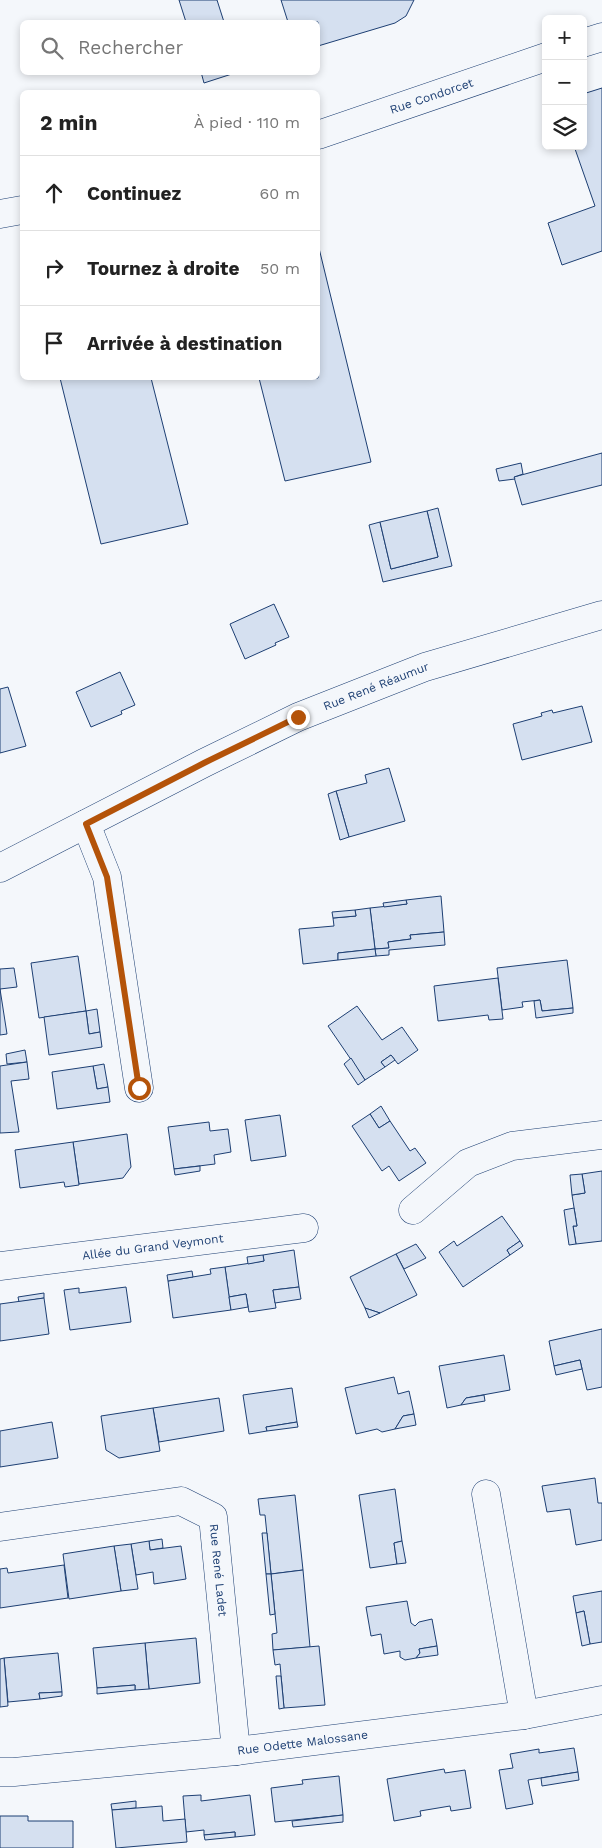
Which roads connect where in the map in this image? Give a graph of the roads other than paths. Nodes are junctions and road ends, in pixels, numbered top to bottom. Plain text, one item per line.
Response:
1 (602, 37) edge
2 (587, 42) edge
3 (542, 58) edge
4 (320, 134) edge
5 (20, 210) edge
6 (0, 214) edge
7 (602, 615) edge
8 (86, 824) junction
9 (0, 868) edge
10 (139, 1088) dead end
11 (602, 1135) edge
12 (413, 1210) dead end
13 (304, 1228) dead end
14 (0, 1266) edge
15 (486, 1494) dead end
16 (0, 1528) edge
17 (602, 1700) edge
18 (524, 1715) junction
19 (236, 1752) junction
20 (0, 1772) edge

1 - 2 street
3 - 4 street, Rue Condorcet
5 - 6 street
7 - 8 street, Rue René Réaumur
8 - 9 street, Rue René Réaumur
8 - 10 street
11 - 12 street
13 - 14 street, Allée du Grand Veymont
15 - 18 street
16 - 19 street, Rue René Ladet
17 - 18 street, Rue Odette Malossane
18 - 19 street, Rue Odette Malossane
19 - 20 street, Rue Odette Malossane

